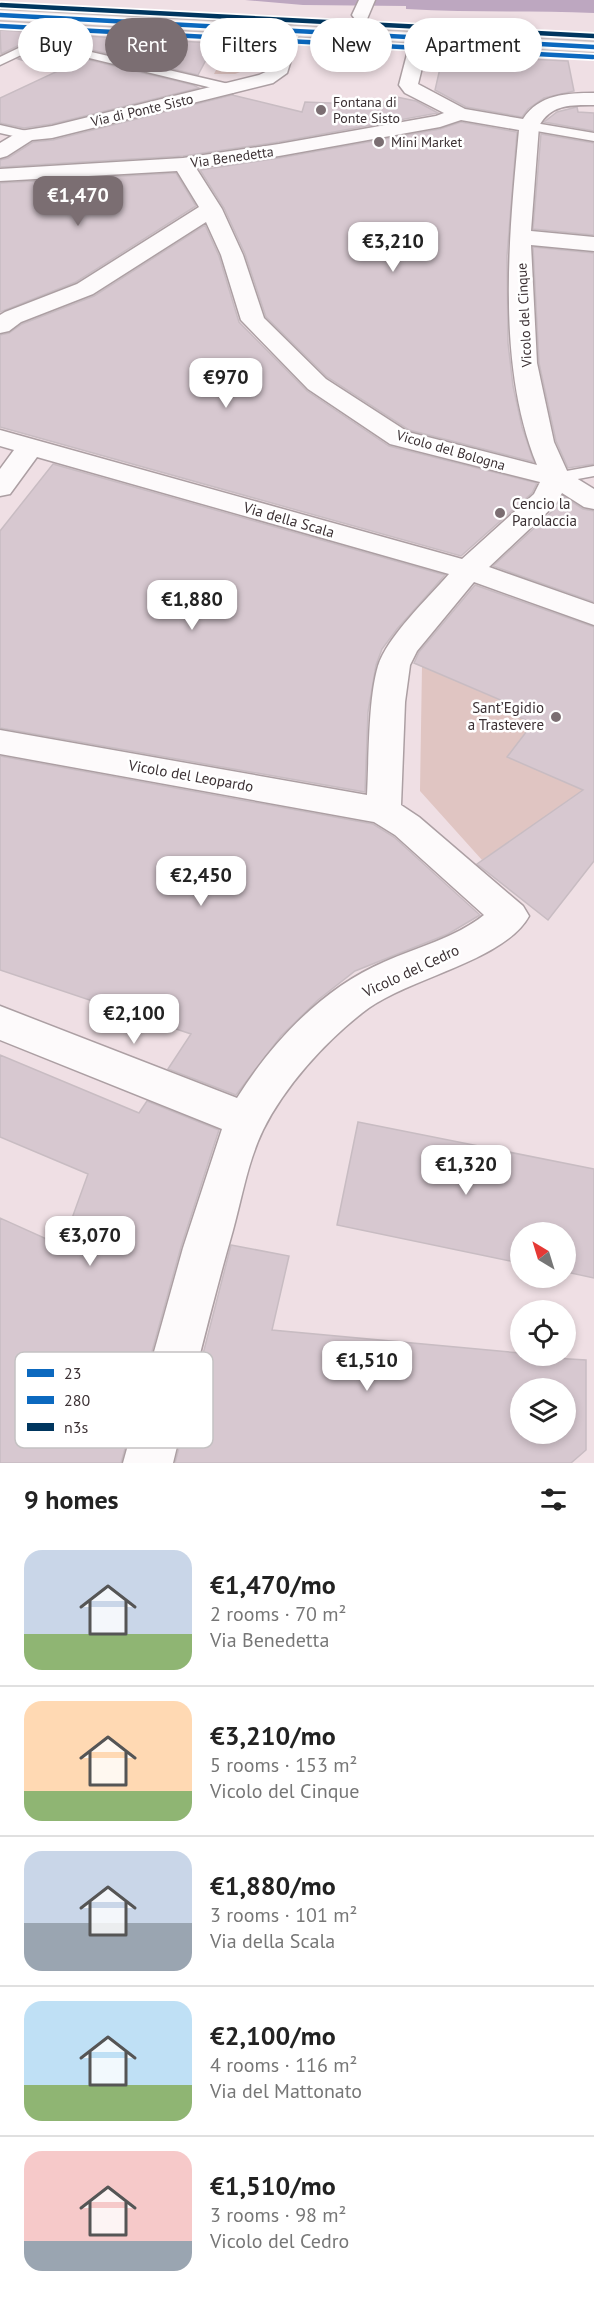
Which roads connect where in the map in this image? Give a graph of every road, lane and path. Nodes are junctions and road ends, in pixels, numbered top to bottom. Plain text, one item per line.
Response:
1 (0, 15) edge
2 (200, 26) edge
3 (298, 31) edge
4 (404, 38) edge
5 (542, 45) edge
6 (594, 47) edge
7 (0, 62) edge
8 (278, 72) edge
9 (412, 72) edge
10 (233, 89) junction
11 (594, 99) edge
12 (460, 114) junction
13 (529, 126) junction
14 (0, 129) edge
15 (27, 135) junction
16 (594, 137) edge
17 (0, 152) edge
18 (183, 164) junction
19 (0, 175) edge
20 (211, 209) junction
21 (520, 237) junction
22 (594, 244) edge
23 (0, 326) edge
24 (0, 438) edge
25 (30, 447) junction
26 (594, 471) edge
27 (556, 478) junction
28 (0, 488) edge
29 (594, 501) edge
30 (468, 570) junction
31 (589, 611) edge
32 (0, 742) edge
33 (382, 810) junction
34 (0, 1023) edge
35 (247, 1120) junction
36 (178, 1352) edge
37 (152, 1448) edge
38 (148, 1463) edge

1 - 2 main road
3 - 4 main road
5 - 6 main road
7 - 10 lane
8 - 10 street, Via di Ponte Sisto
9 - 12 street
10 - 15 street, Via di Ponte Sisto
11 - 13 street
12 - 13 street
12 - 18 street, Via Benedetta
13 - 16 lane
13 - 21 street, Vicolo del Cinque
14 - 15 lane
15 - 17 street
18 - 19 street, Via Benedetta
18 - 20 street, Vicolo del Bologna
20 - 23 street
20 - 27 street, Vicolo del Bologna
21 - 22 street
21 - 27 street, Vicolo del Cinque
24 - 25 street, Via della Scala
25 - 28 street
25 - 30 street, Via della Scala
26 - 27 lane
27 - 29 street, Vicolo del Bologna
27 - 30 street
30 - 31 street, Via della Scala
30 - 33 street
32 - 33 street, Vicolo del Leopardo
33 - 35 street, Vicolo del Cedro
34 - 35 street
35 - 36 street, Vicolo del Cedro
37 - 38 street, Vicolo del Cedro

